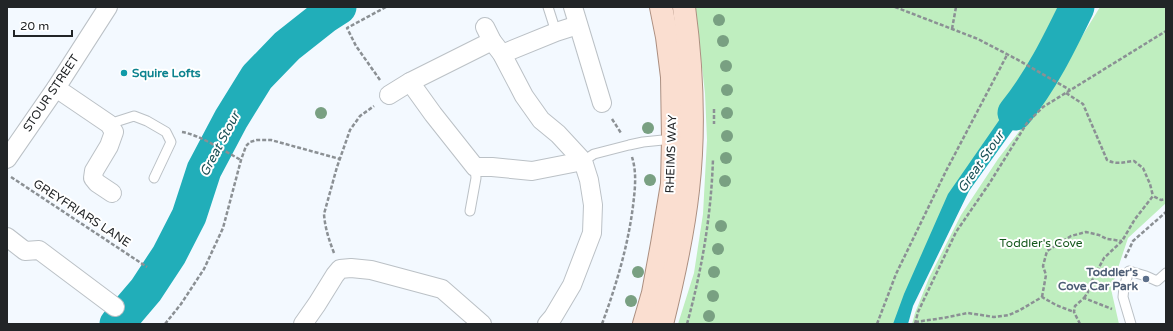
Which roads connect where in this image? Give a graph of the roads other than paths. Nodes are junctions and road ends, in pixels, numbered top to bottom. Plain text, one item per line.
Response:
1 (108, 7) edge
2 (548, 7) edge
3 (573, 7) edge
4 (661, 7) edge
5 (684, 7) edge
6 (578, 25) junction
7 (556, 32) junction
8 (493, 41) junction
9 (410, 82) junction
10 (56, 88) junction
11 (389, 95) road end
12 (602, 103) road end
13 (109, 124) junction
14 (673, 139) junction
15 (7, 159) edge
16 (583, 161) junction
17 (475, 167) junction
18 (154, 178) dead end
19 (112, 193) dead end
20 (470, 211) dead end
21 (7, 237) edge
22 (1166, 272) edge
23 (115, 307) dead end
24 (478, 323) edge
25 (303, 324) edge
26 (547, 324) edge
27 (644, 324) edge
28 (662, 324) edge
29 (1131, 324) edge

1 - 10 street, STOUR STREET
2 - 7 lane
3 - 6 street
4 - 14 main road, RHEIMS WAY
5 - 28 main road, RHEIMS WAY
6 - 7 street
6 - 12 street
7 - 8 street
8 - 9 street
8 - 16 street
9 - 11 street
9 - 17 street
10 - 13 street
10 - 15 street, STOUR STREET
13 - 18 lane
13 - 19 street
14 - 16 lane
14 - 27 main road, RHEIMS WAY
16 - 17 street
16 - 26 street
17 - 20 lane
21 - 23 street
22 - 29 lane
24 - 25 street

